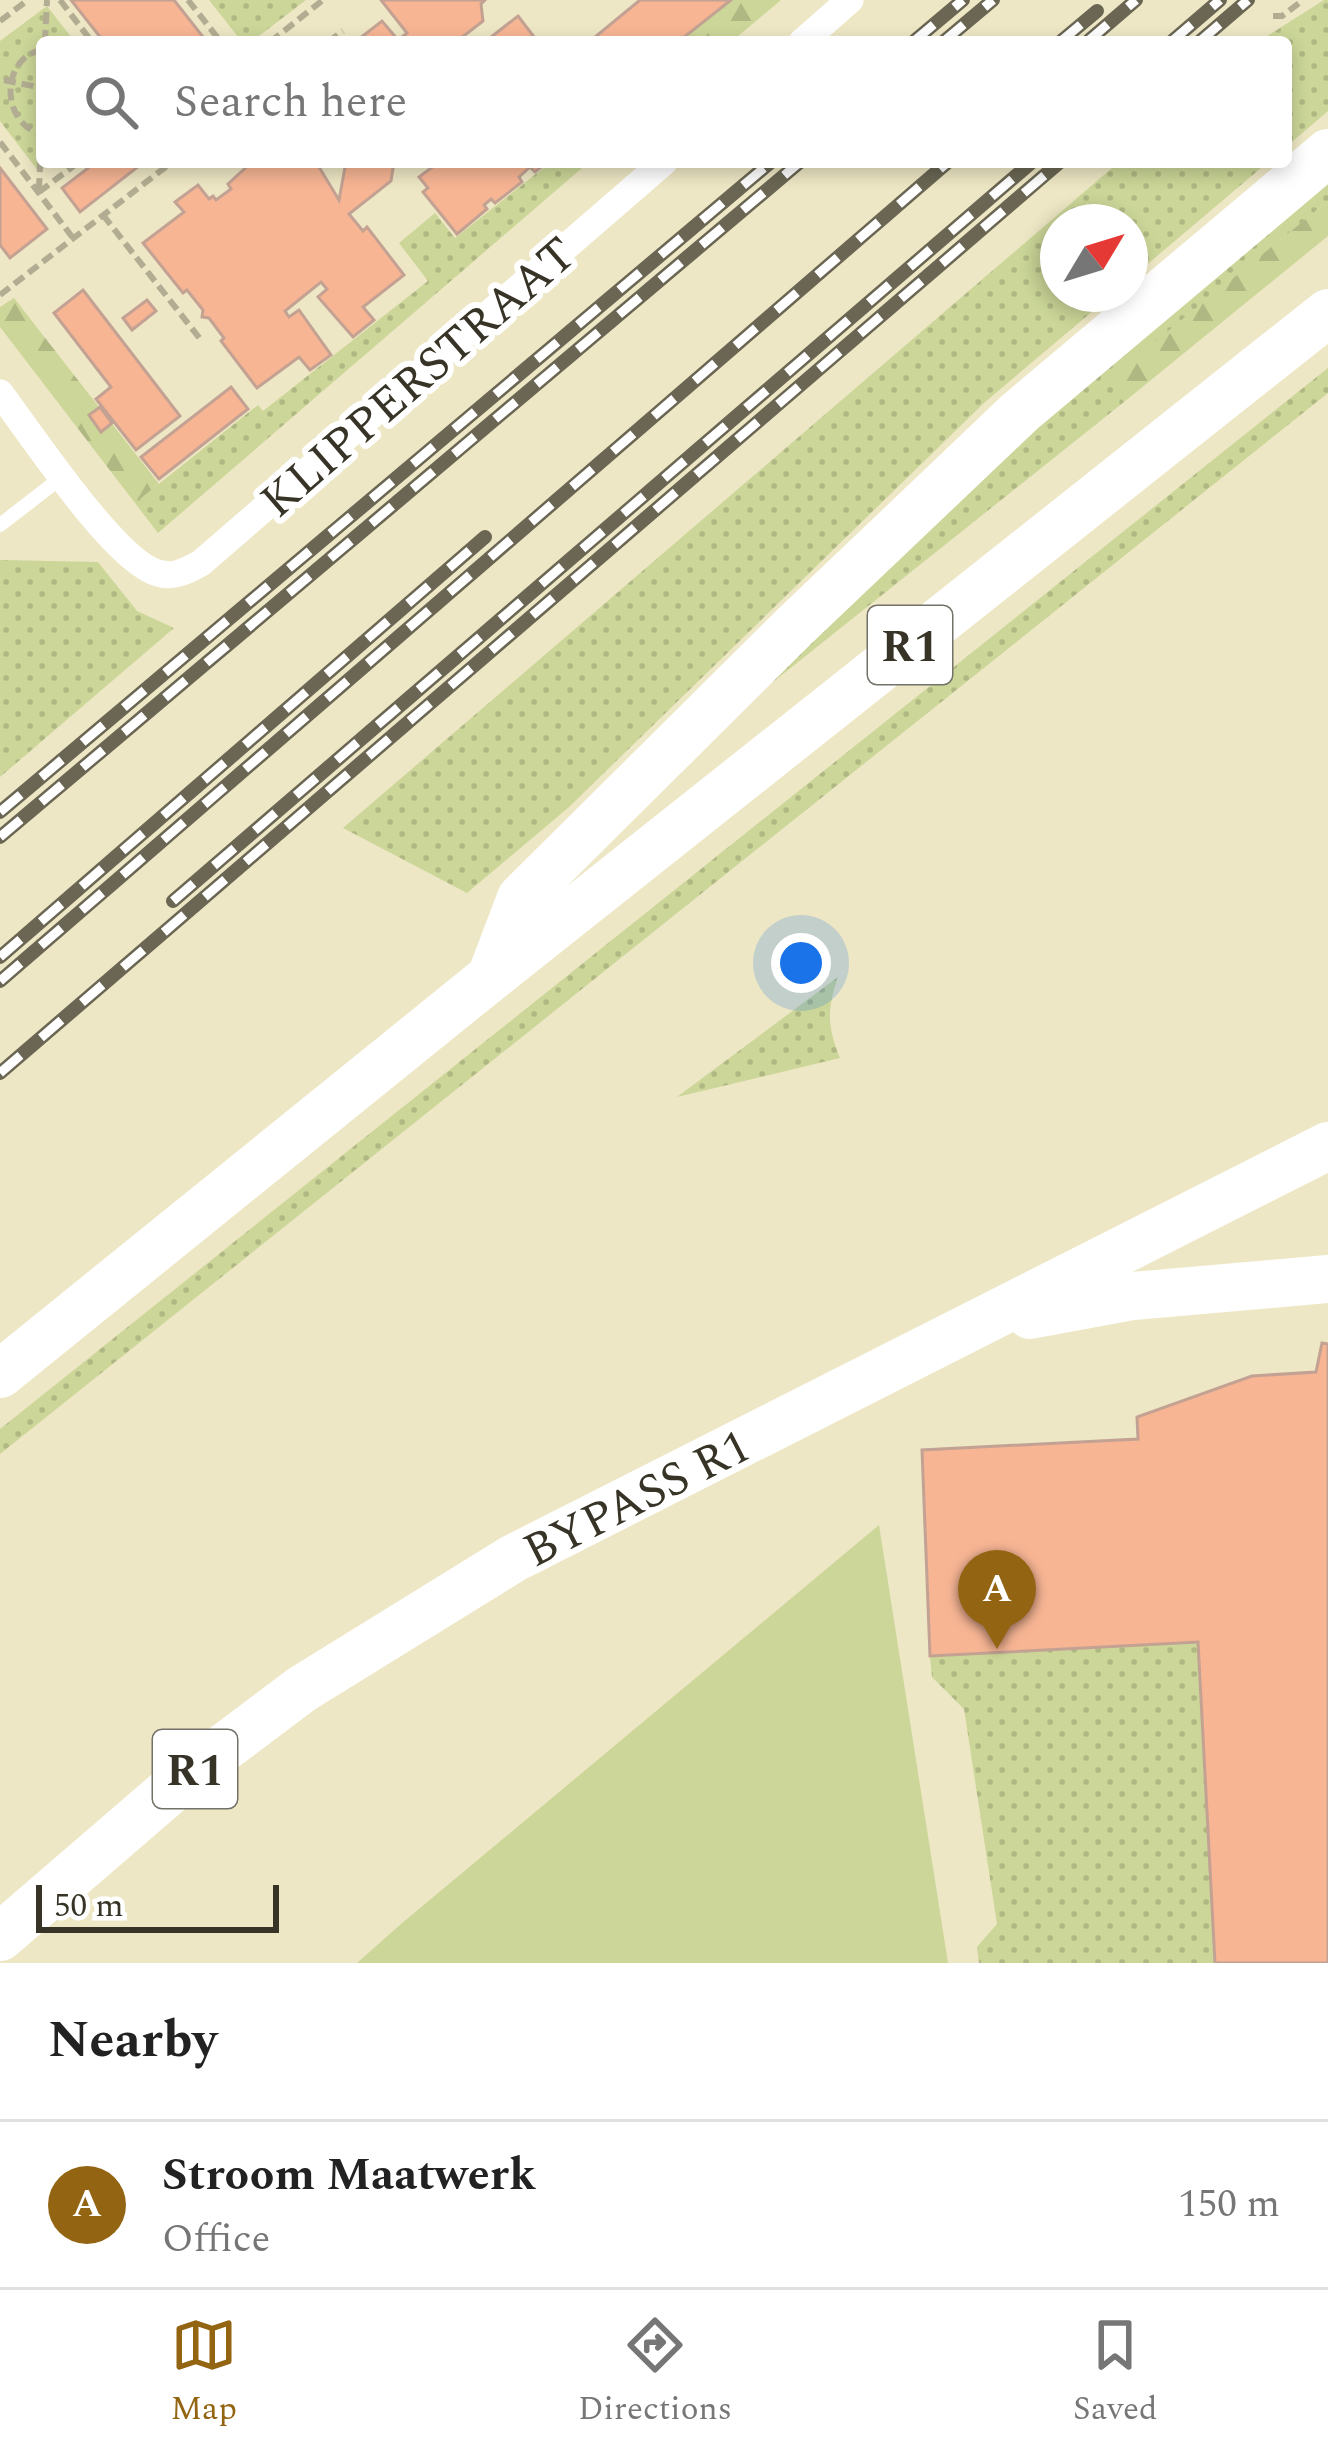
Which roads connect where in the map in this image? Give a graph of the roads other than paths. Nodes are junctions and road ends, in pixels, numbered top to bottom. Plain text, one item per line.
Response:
1 (850, 0) edge
2 (809, 36) edge
3 (1328, 153) edge
4 (657, 168) edge
5 (1328, 313) edge
6 (0, 393) edge
7 (64, 476) junction
8 (0, 525) edge
9 (491, 976) junction
10 (1328, 1146) edge
11 (1328, 1279) edge
12 (972, 1326) junction
13 (0, 1374) edge
14 (0, 1937) edge

1 - 2 street
3 - 9 highway
4 - 7 street, KLIPPERSTRAAT
5 - 9 highway, R1
6 - 7 street
7 - 8 lane
9 - 13 highway, R1
10 - 12 highway, BYPASS R1 / R1
11 - 12 highway
12 - 14 highway, BYPASS R1 / R1

